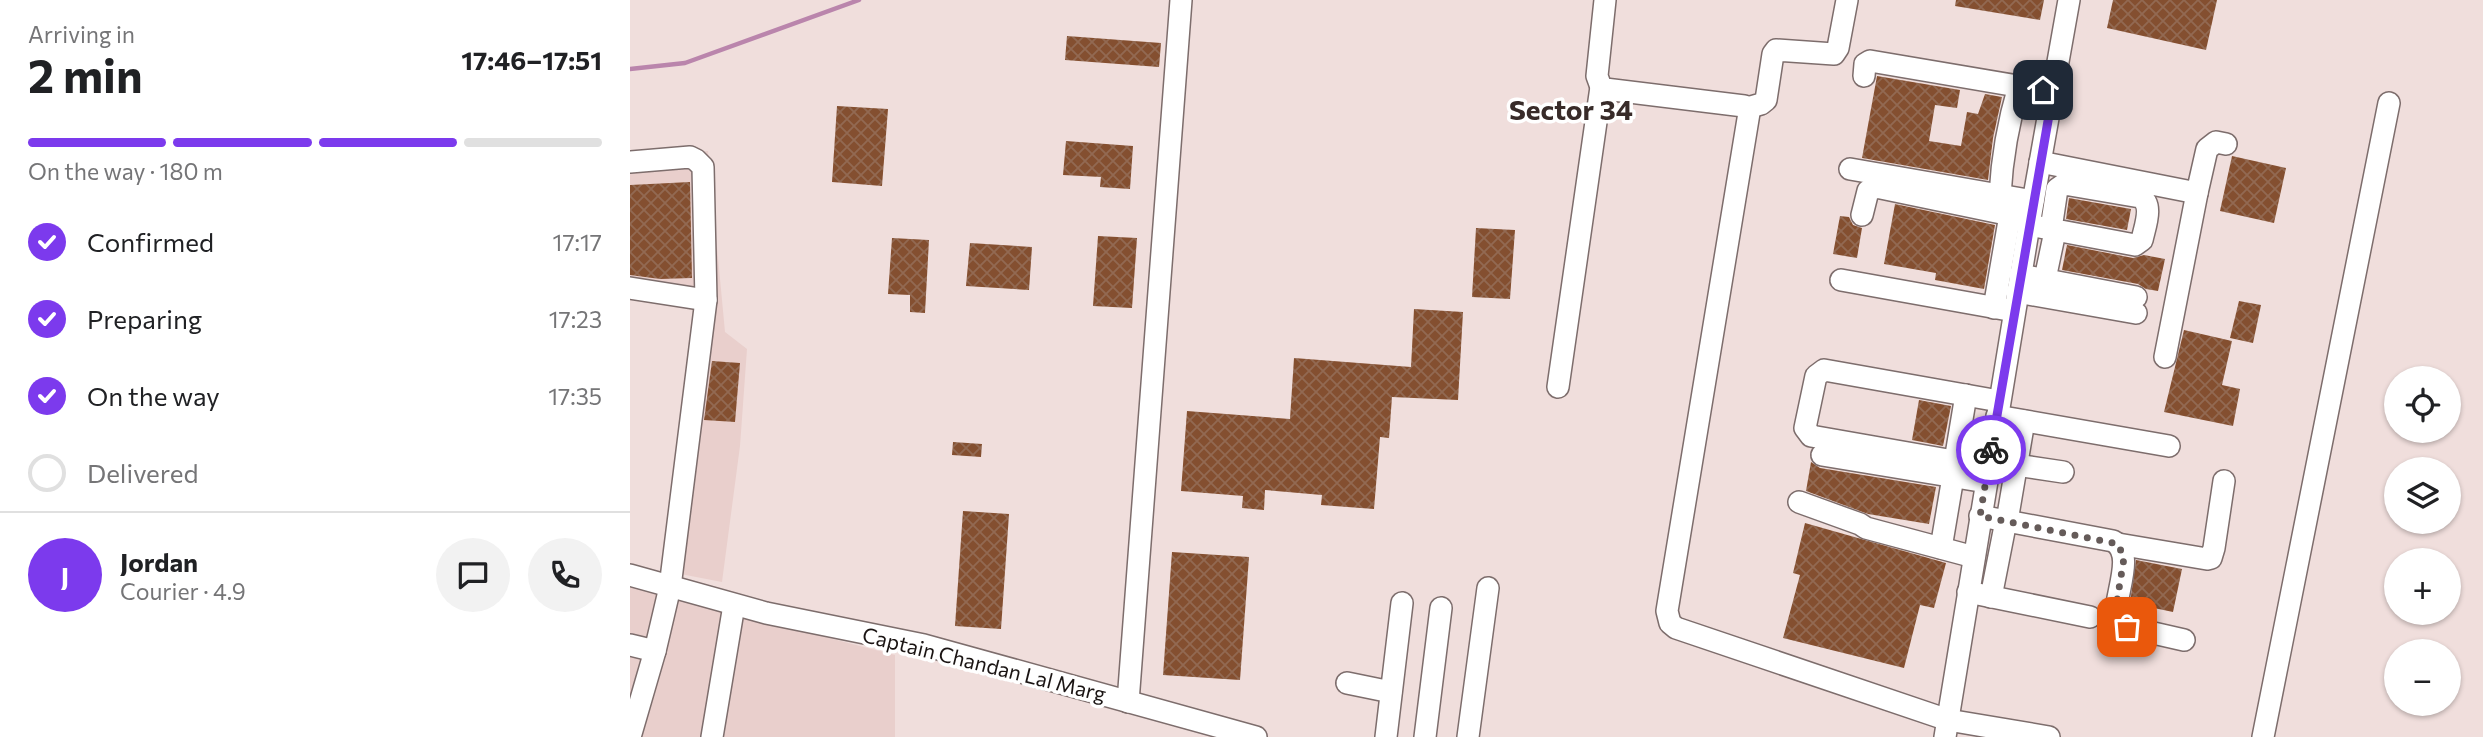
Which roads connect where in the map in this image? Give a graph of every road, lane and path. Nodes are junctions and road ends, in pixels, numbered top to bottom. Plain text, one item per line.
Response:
1 (1181, 0) edge
2 (1605, 0) edge
3 (1847, 0) edge
4 (2070, 0) edge
5 (1864, 76) dead end
6 (2019, 86) junction
7 (1601, 87) junction
8 (2053, 92) junction
9 (2389, 103) dead end
10 (1747, 108) junction
11 (2225, 144) dead end
12 (630, 162) edge
13 (2040, 162) junction
14 (1850, 169) dead end
15 (2197, 193) junction
16 (2000, 195) junction
17 (1862, 215) dead end
18 (2025, 215) junction
19 (2052, 235) junction
20 (2045, 279) junction
21 (1841, 280) dead end
22 (630, 288) edge
23 (2011, 296) junction
24 (706, 300) junction
25 (2165, 357) dead end
26 (1558, 387) dead end
27 (1966, 395) junction
28 (1998, 409) junction
29 (2024, 421) junction
30 (2169, 446) dead end
31 (1822, 455) dead end
32 (2016, 465) junction
33 (1954, 469) junction
34 (2063, 472) dead end
35 (1987, 475) junction
36 (2224, 481) dead end
37 (1799, 502) dead end
38 (1980, 521) junction
39 (2005, 526) junction
40 (2032, 537) dead end
41 (2118, 544) junction
42 (1941, 548) junction
43 (1974, 557) junction
44 (630, 575) edge
45 (670, 587) junction
46 (1488, 588) dead end
47 (1968, 592) junction
48 (1991, 597) junction
49 (1402, 603) dead end
50 (734, 604) junction
51 (1441, 608) dead end
52 (2090, 617) dead end
53 (2184, 640) dead end
54 (630, 645) edge
55 (655, 651) junction
56 (1347, 683) dead end
57 (1391, 692) junction
58 (1128, 702) junction
59 (1947, 729) edge
60 (1985, 732) edge
61 (630, 737) edge
62 (712, 737) edge
63 (1256, 737) edge
64 (1386, 737) edge
65 (1425, 737) edge
66 (1468, 737) edge
67 (2049, 737) edge
68 (2263, 737) edge

1 - 58 street
2 - 7 street
3 - 10 street
4 - 8 street
5 - 6 street
6 - 8 street
6 - 16 street
7 - 10 street
7 - 26 street
8 - 13 street
9 - 68 street
10 - 59 street
11 - 15 street
12 - 24 street
13 - 15 street
13 - 18 street
14 - 16 street
15 - 25 street
16 - 18 street
17 - 18 street
18 - 19 street
18 - 23 street
18 - 23 street
19 - 19 street
19 - 20 street
20 - 23 street
20 - 23 street
21 - 23 street
22 - 24 street
23 - 28 street
24 - 45 street
27 - 28 street
27 - 33 street
27 - 33 street
28 - 29 street
28 - 35 street
29 - 30 street
29 - 32 street
31 - 33 street
32 - 34 street
32 - 39 street
33 - 35 street
33 - 42 street
35 - 38 street
36 - 41 street
37 - 42 street
38 - 39 street
38 - 43 street
39 - 40 street
39 - 41 street
39 - 48 street
41 - 53 street
42 - 43 street
43 - 47 street
44 - 45 street, Captain Chandan Lal Marg
45 - 50 street, Captain Chandan Lal Marg
45 - 55 street
46 - 66 street
47 - 48 street
47 - 59 street
48 - 52 street
49 - 57 street
50 - 58 street, Captain Chandan Lal Marg
50 - 62 street
51 - 65 street
54 - 55 street
55 - 61 street
56 - 57 street
57 - 64 street
58 - 63 street, Captain Chandan Lal Marg
59 - 60 street
60 - 67 street

